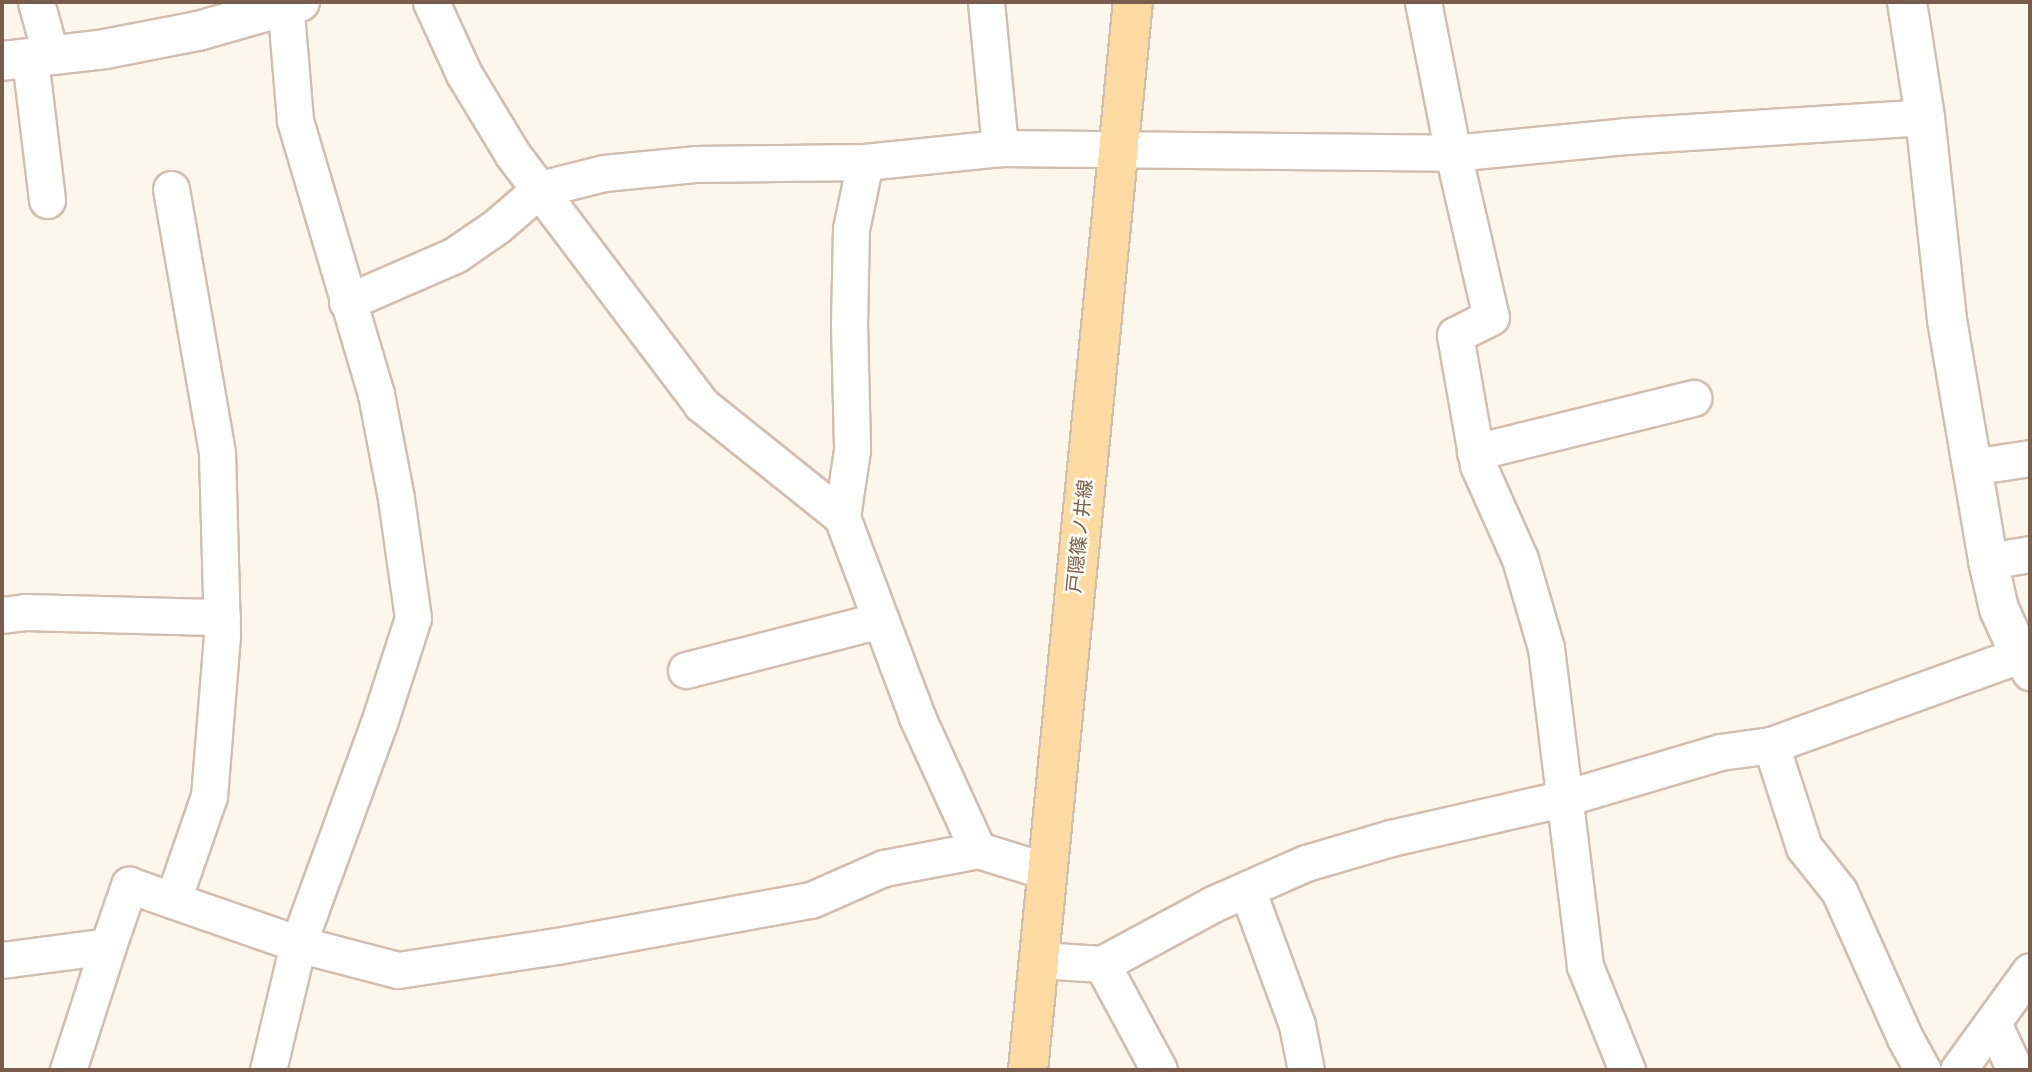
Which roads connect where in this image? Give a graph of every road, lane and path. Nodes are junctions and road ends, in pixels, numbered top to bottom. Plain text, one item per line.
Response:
1 (36, 2) edge
2 (431, 2) edge
3 (986, 2) edge
4 (1133, 2) edge
5 (1423, 2) edge
6 (1907, 2) edge
7 (291, 3) edge
8 (28, 59) edge
9 (1925, 117) junction
10 (1000, 148) junction
11 (1117, 149) junction
12 (1452, 153) junction
13 (865, 162) junction
14 (171, 189) dead end
15 (540, 189) junction
16 (47, 200) dead end
17 (347, 302) junction
18 (1693, 398) dead end
19 (1475, 452) junction
20 (2030, 458) edge
21 (1971, 467) junction
22 (842, 517) junction
23 (2030, 554) edge
24 (1988, 561) junction
25 (2, 615) edge
26 (222, 617) junction
27 (881, 620) junction
28 (2027, 661) edge
29 (687, 670) dead end
30 (1771, 745) junction
31 (1565, 797) junction
32 (978, 850) junction
33 (1046, 871) junction
34 (1247, 889) junction
35 (173, 900) junction
36 (298, 944) junction
37 (108, 946) junction
38 (2, 960) edge
39 (1039, 960) junction
40 (1102, 964) junction
41 (2030, 971) edge
42 (1993, 1023) junction
43 (68, 1070) edge
44 (268, 1070) edge
45 (1028, 1070) edge
46 (1159, 1070) edge
47 (1306, 1070) edge
48 (1627, 1070) edge
49 (1923, 1070) edge
50 (1958, 1070) edge
51 (2015, 1070) edge

1 - 8 street
2 - 15 street
3 - 10 street
4 - 11 main road, 戸隠篠ノ井線
5 - 12 street
6 - 9 street
7 - 8 street
7 - 17 street
8 - 16 street
9 - 12 street
9 - 21 street
10 - 11 street
10 - 13 street
11 - 12 street
11 - 33 main road, 戸隠篠ノ井線
12 - 19 street
13 - 15 street
13 - 22 street
14 - 26 street
15 - 17 street
15 - 22 street
17 - 36 street
18 - 19 street
19 - 31 street
20 - 21 street
21 - 24 street
22 - 27 street
23 - 24 street
24 - 28 street
25 - 26 street
26 - 35 street
27 - 29 street
27 - 32 street
28 - 30 street
30 - 31 street
30 - 49 street
31 - 34 street
31 - 48 street
32 - 33 street
32 - 36 street
33 - 39 main road, 戸隠篠ノ井線
34 - 40 street
34 - 47 street
35 - 36 street
35 - 37 street
36 - 44 street
37 - 38 street
37 - 43 street
39 - 40 street
39 - 45 main road, 戸隠篠ノ井線
40 - 46 street
41 - 42 street
42 - 50 street
42 - 51 street

